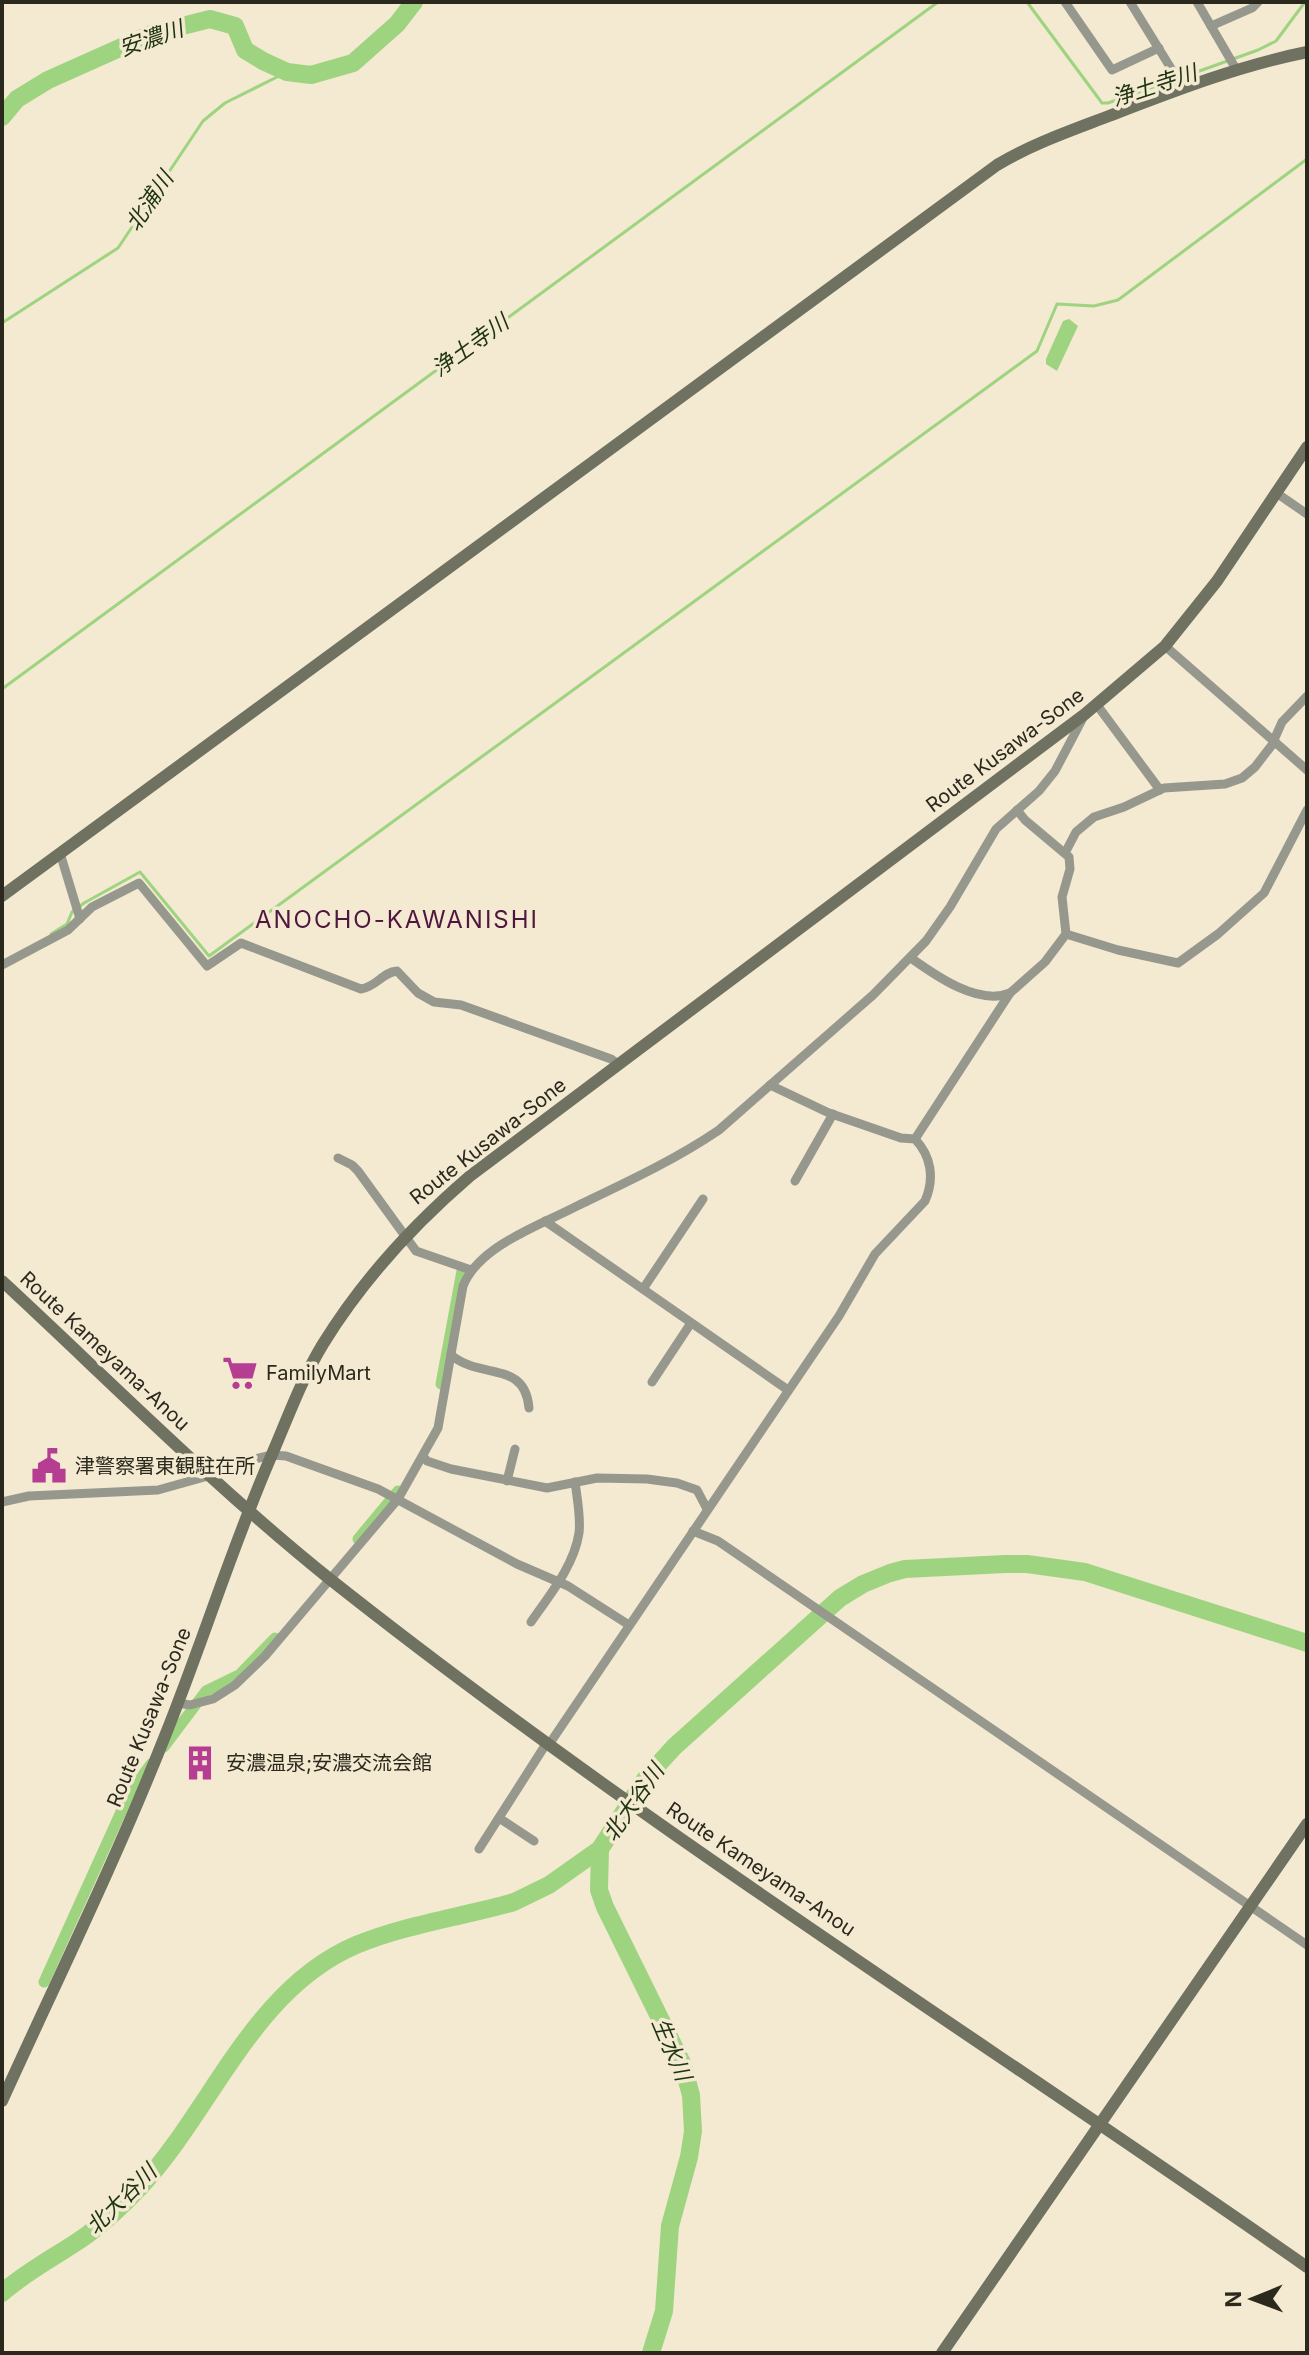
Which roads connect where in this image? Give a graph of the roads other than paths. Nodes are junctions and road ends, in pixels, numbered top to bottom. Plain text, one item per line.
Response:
1 (1065, 2) edge
2 (1130, 2) edge
3 (1197, 2) edge
4 (1258, 2) edge
5 (1211, 26) junction
6 (1159, 48) junction
7 (1307, 52) edge
8 (1236, 69) junction
9 (1181, 88) junction
10 (1307, 447) edge
11 (1275, 492) junction
12 (1307, 514) edge
13 (1165, 646) junction
14 (1307, 696) edge
15 (1097, 705) junction
16 (1085, 714) junction
17 (1274, 741) junction
18 (1307, 770) edge
19 (1160, 790) junction
20 (1017, 810) junction
21 (1307, 810) edge
22 (60, 853) junction
23 (1065, 853) junction
24 (2, 896) edge
25 (80, 919) junction
26 (1066, 934) junction
27 (911, 958) junction
28 (2, 965) edge
29 (1010, 993) junction
30 (618, 1064) junction
31 (770, 1085) junction
32 (833, 1114) junction
33 (915, 1139) junction
34 (338, 1158) dead end
35 (795, 1181) dead end
36 (703, 1199) dead end
37 (545, 1221) junction
38 (405, 1235) junction
39 (471, 1270) junction
40 (2, 1281) edge
41 (643, 1289) junction
42 (691, 1323) junction
43 (451, 1355) junction
44 (652, 1382) dead end
45 (788, 1390) junction
46 (529, 1408) dead end
47 (515, 1449) dead end
48 (272, 1455) junction
49 (423, 1456) junction
50 (208, 1476) junction
51 (507, 1481) junction
52 (575, 1482) junction
53 (398, 1499) junction
54 (2, 1502) edge
55 (707, 1509) junction
56 (247, 1511) junction
57 (693, 1531) junction
58 (330, 1580) junction
59 (559, 1581) junction
60 (531, 1622) dead end
61 (629, 1625) junction
62 (178, 1703) junction
63 (547, 1745) junction
64 (499, 1818) junction
65 (1307, 1824) edge
66 (534, 1841) dead end
67 (479, 1849) dead end
68 (1250, 1906) junction
69 (1307, 1945) edge
70 (2, 2101) edge
71 (1098, 2124) junction
72 (1307, 2267) edge
73 (942, 2353) edge

1 - 6 street
2 - 6 street
3 - 5 street
4 - 5 street
5 - 8 street
6 - 9 street
7 - 8 main road
8 - 9 main road
9 - 22 main road
10 - 11 main road, Route Kusawa-Sone
11 - 12 street
11 - 13 main road, Route Kusawa-Sone
13 - 15 main road, Route Kusawa-Sone
13 - 17 street
14 - 17 street
15 - 16 main road, Route Kusawa-Sone
15 - 19 street
16 - 20 street
16 - 30 main road, Route Kusawa-Sone
17 - 18 street
17 - 19 street
19 - 23 street
20 - 23 street
20 - 27 street
21 - 26 street
22 - 24 main road
22 - 25 street
23 - 26 street
25 - 28 street
25 - 30 street
26 - 29 street
27 - 29 street
27 - 31 street
29 - 33 street
30 - 38 main road, Route Kusawa-Sone
31 - 32 street
31 - 37 street
32 - 33 street
32 - 35 street
33 - 45 street
34 - 38 street
36 - 41 street
37 - 39 street
37 - 41 street
38 - 39 street
38 - 48 main road, Route Kusawa-Sone
39 - 43 street
40 - 50 main road, Route Kameyama-Anou
41 - 42 street
42 - 44 street
42 - 45 street
43 - 46 street
43 - 49 street
45 - 55 street
47 - 51 street
48 - 50 street
48 - 53 street
48 - 56 main road, Route Kusawa-Sone
49 - 51 street
49 - 53 street
50 - 54 street
50 - 56 main road, Route Kameyama-Anou
51 - 52 street
52 - 55 street
52 - 59 street
53 - 58 street
53 - 59 street
55 - 57 street
56 - 58 main road, Route Kameyama-Anou
56 - 62 main road, Route Kusawa-Sone
57 - 61 street
57 - 68 street
58 - 62 street
58 - 63 main road, Route Kameyama-Anou
59 - 60 street
59 - 61 street
61 - 63 street
62 - 70 main road, Route Kusawa-Sone
63 - 64 street
63 - 71 main road, Route Kameyama-Anou
64 - 66 street
64 - 67 street
65 - 68 main road
68 - 69 street
68 - 71 main road
71 - 72 main road, Route Kameyama-Anou
71 - 73 main road

